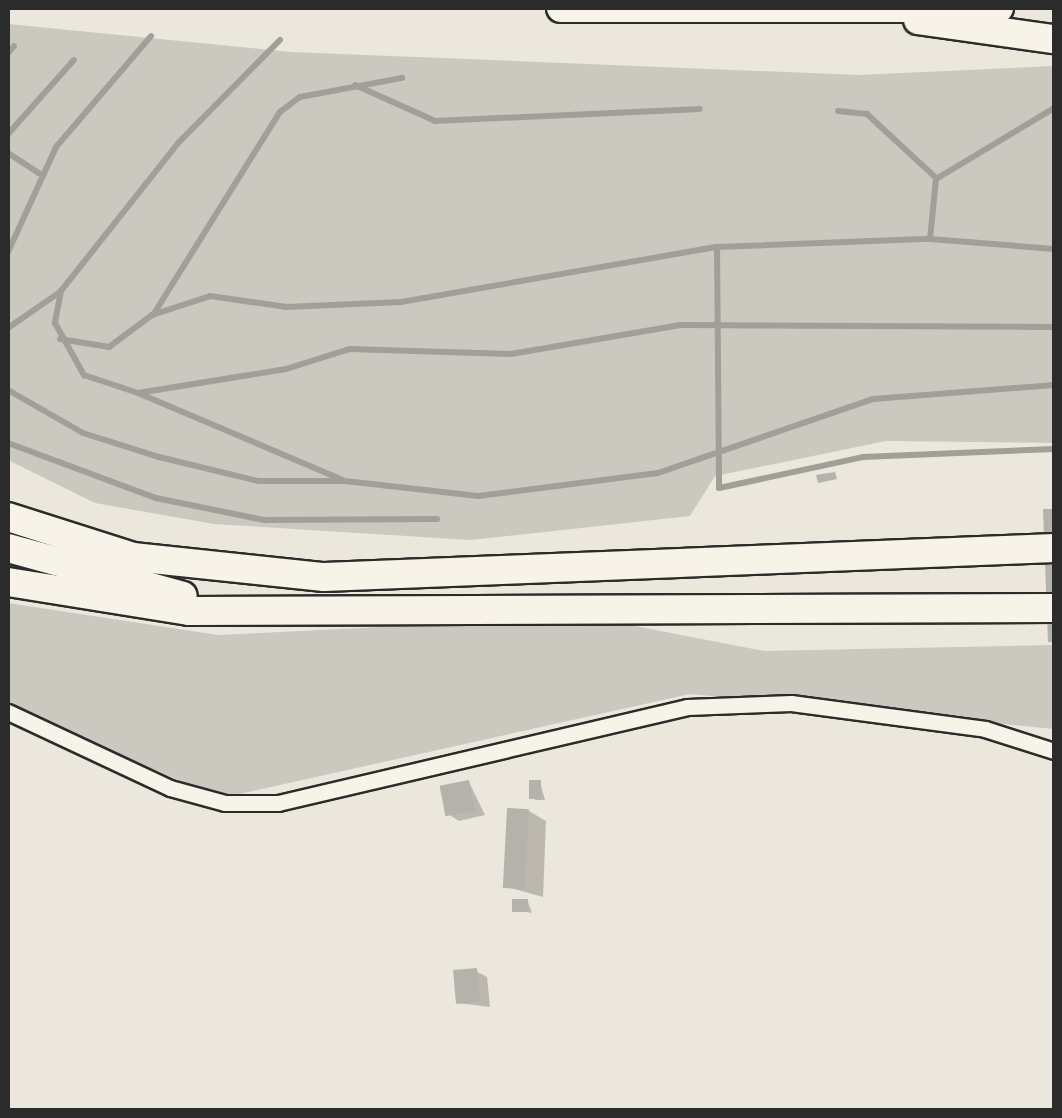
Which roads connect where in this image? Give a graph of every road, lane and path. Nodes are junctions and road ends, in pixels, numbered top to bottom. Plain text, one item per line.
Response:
1 (561, 8) edge
2 (999, 8) edge
3 (868, 10) junction
4 (1054, 40) edge
5 (8, 499) edge
6 (8, 516) edge
7 (8, 548) edge
8 (1054, 548) edge
9 (214, 568) junction
10 (8, 582) edge
11 (1054, 608) edge
12 (448, 610) junction
13 (8, 712) edge
14 (1054, 751) edge

1 - 3 highway
2 - 3 highway
3 - 4 highway
5 - 9 highway
6 - 9 highway
7 - 12 highway
8 - 9 highway
10 - 12 highway
11 - 12 highway
13 - 14 street

